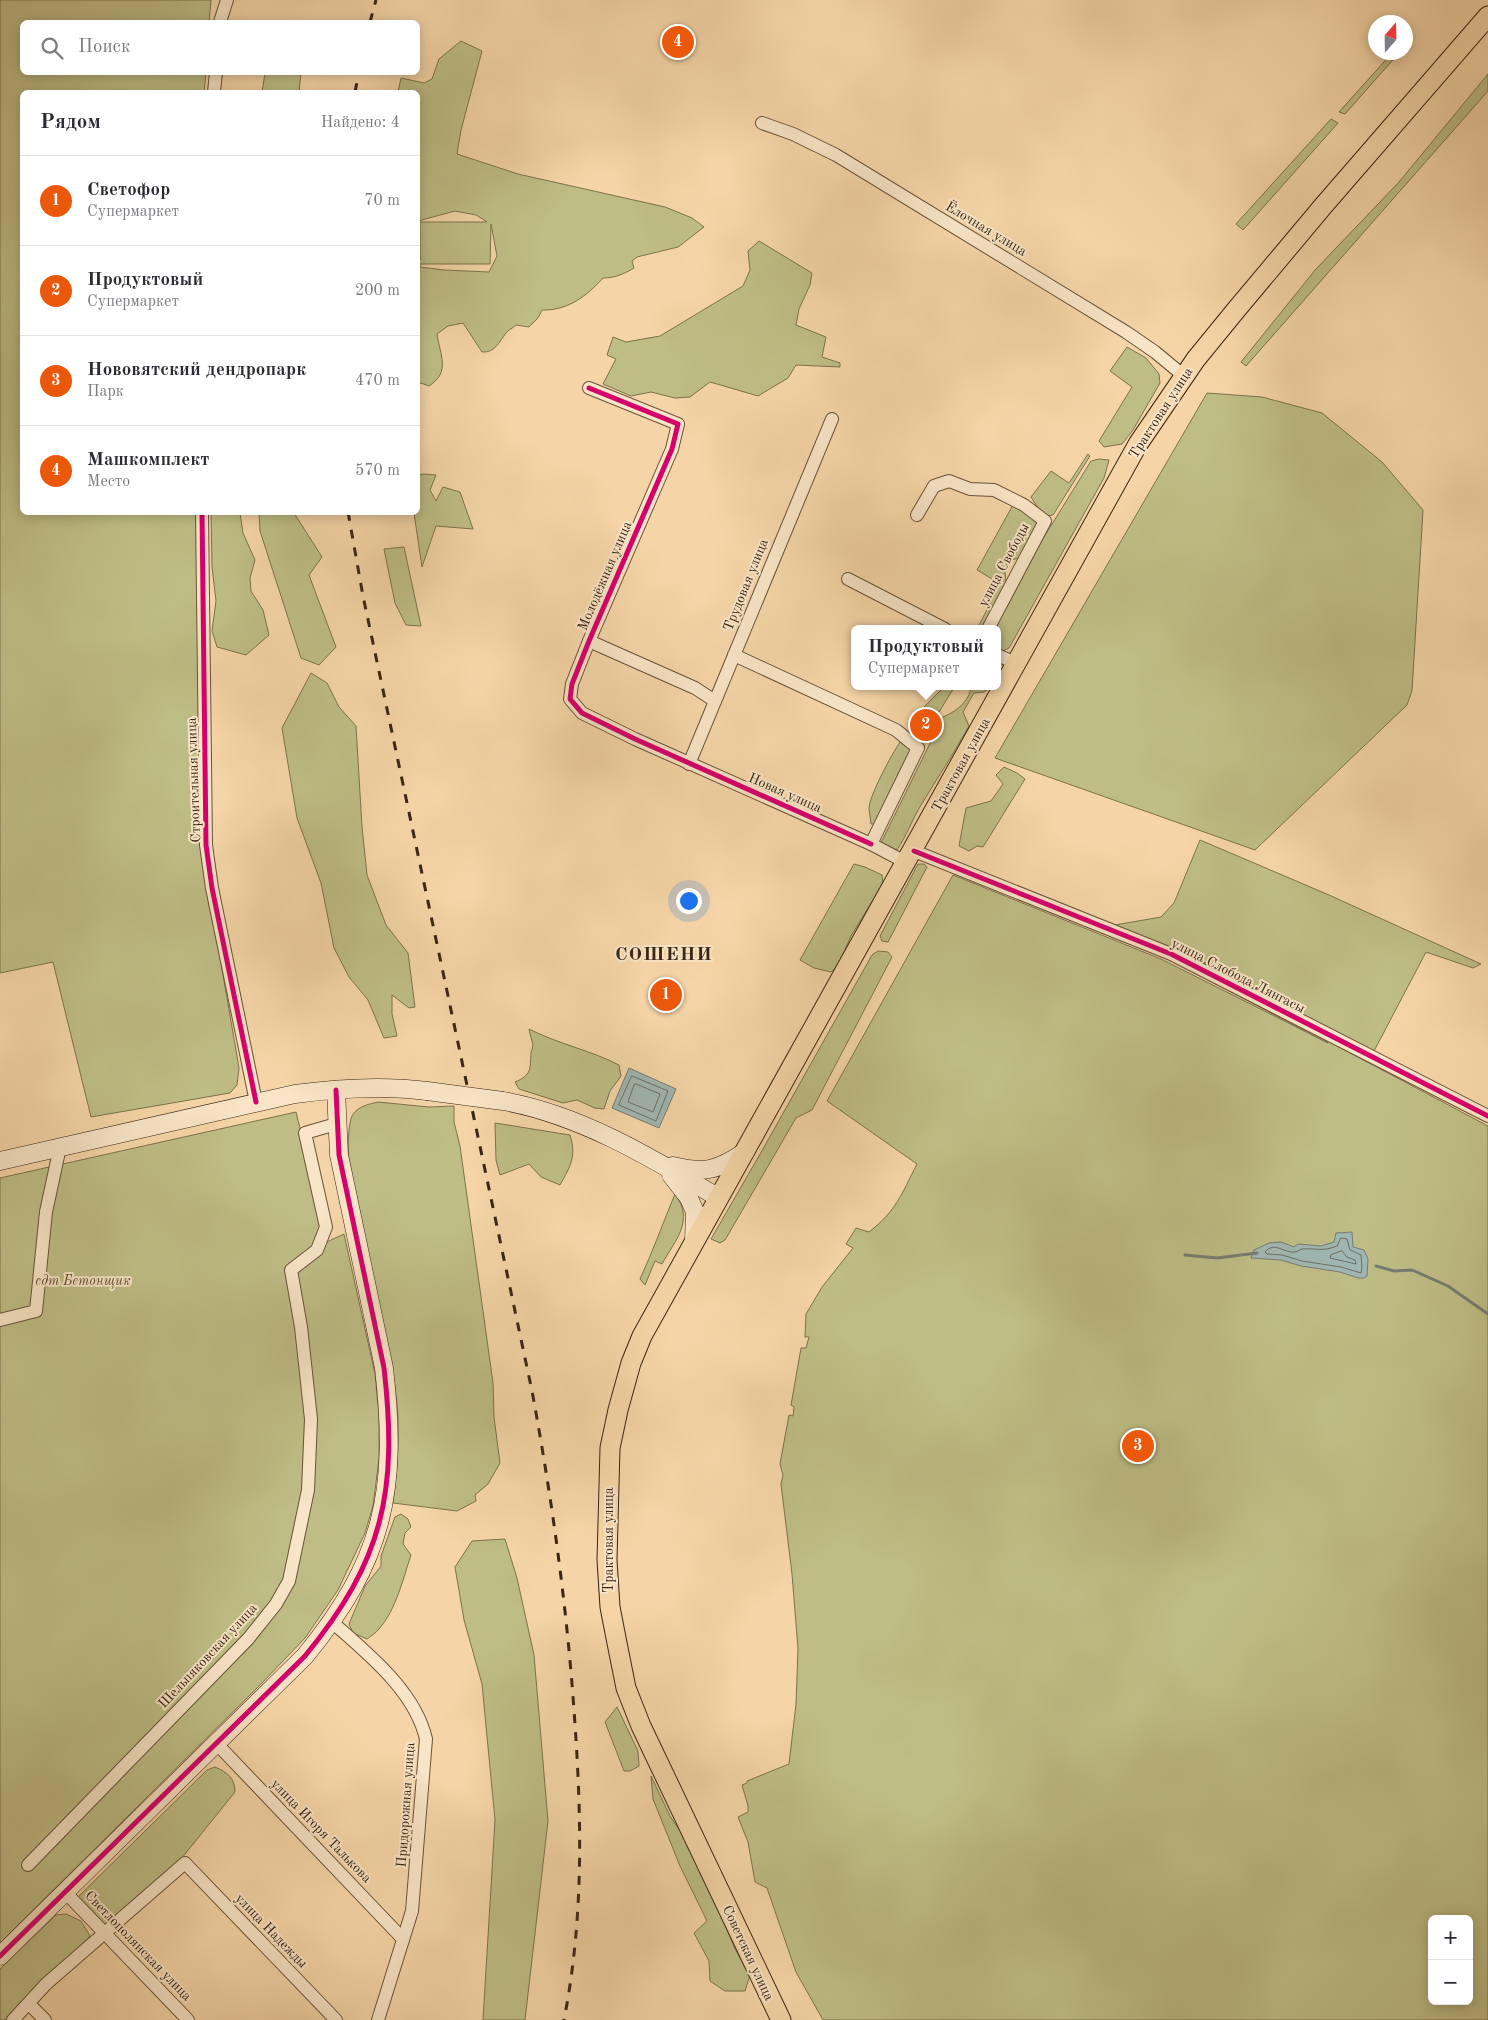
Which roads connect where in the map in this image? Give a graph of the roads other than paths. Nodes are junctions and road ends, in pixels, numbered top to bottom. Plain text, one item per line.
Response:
1 (226, 0) edge
2 (1488, 16) edge
3 (221, 20) edge
4 (216, 75) edge
5 (214, 90) edge
6 (762, 123) dead end
7 (1184, 376) junction
8 (589, 388) dead end
9 (832, 418) dead end
10 (202, 515) edge
11 (917, 515) dead end
12 (848, 579) dead end
13 (937, 625) edge
14 (990, 625) edge
15 (589, 641) junction
16 (734, 655) junction
17 (1001, 657) edge
18 (1016, 663) junction
19 (715, 701) junction
20 (689, 764) junction
21 (871, 844) junction
22 (910, 857) junction
23 (336, 1090) junction
24 (256, 1102) junction
25 (1488, 1116) edge
26 (336, 1124) junction
27 (60, 1147) junction
28 (745, 1152) junction
29 (0, 1161) edge
30 (656, 1161) junction
31 (718, 1198) junction
32 (694, 1241) junction
33 (0, 1320) edge
34 (332, 1622) junction
35 (217, 1744) junction
36 (28, 1865) dead end
37 (716, 1886) joint
38 (66, 1893) junction
39 (104, 1934) junction
40 (403, 1939) junction
41 (0, 1956) edge
42 (29, 2004) junction
43 (12, 2020) edge
44 (45, 2020) edge
45 (188, 2020) edge
46 (336, 2020) edge
47 (378, 2020) edge
48 (781, 2020) edge

1 - 3 street
2 - 7 main road, Трактовая улица
4 - 5 street
6 - 7 street, Ёлочная улица
7 - 18 main road, Трактовая улица
8 - 15 street, Молодёжная улица
9 - 16 street, Трудовая улица
10 - 24 street, Строительная улица
11 - 14 street, улица Свободы
12 - 13 street
15 - 19 street, Молодёжная улица
15 - 20 street, Молодёжная улица
16 - 19 street, Трудовая улица
16 - 21 street
17 - 18 street
18 - 22 main road, Трактовая улица
19 - 20 street, Трудовая улица
20 - 21 street, Новая улица
21 - 22 street, Новая улица
22 - 25 street, улица Слобода Лянгасы
22 - 28 main road, Трактовая улица
23 - 24 street
23 - 26 street
23 - 30 street, bridge
24 - 27 street
26 - 34 street
26 - 36 street, Шельпяковская улица
27 - 29 street
27 - 33 street
28 - 30 street
28 - 31 main road, Трактовая улица
30 - 31 street
30 - 32 street
31 - 32 main road, Трактовая улица
32 - 37 main road, Трактовая улица
34 - 35 street
34 - 40 street, Придорожная улица
35 - 38 street
35 - 40 street, улица Игоря Талькова
37 - 48 main road, Советская улица
38 - 39 street, Светлополянская улица
38 - 41 street
39 - 42 street
39 - 45 street, Светлополянская улица
39 - 46 street, улица Надежды
40 - 47 street, Придорожная улица
42 - 43 street
42 - 44 street

